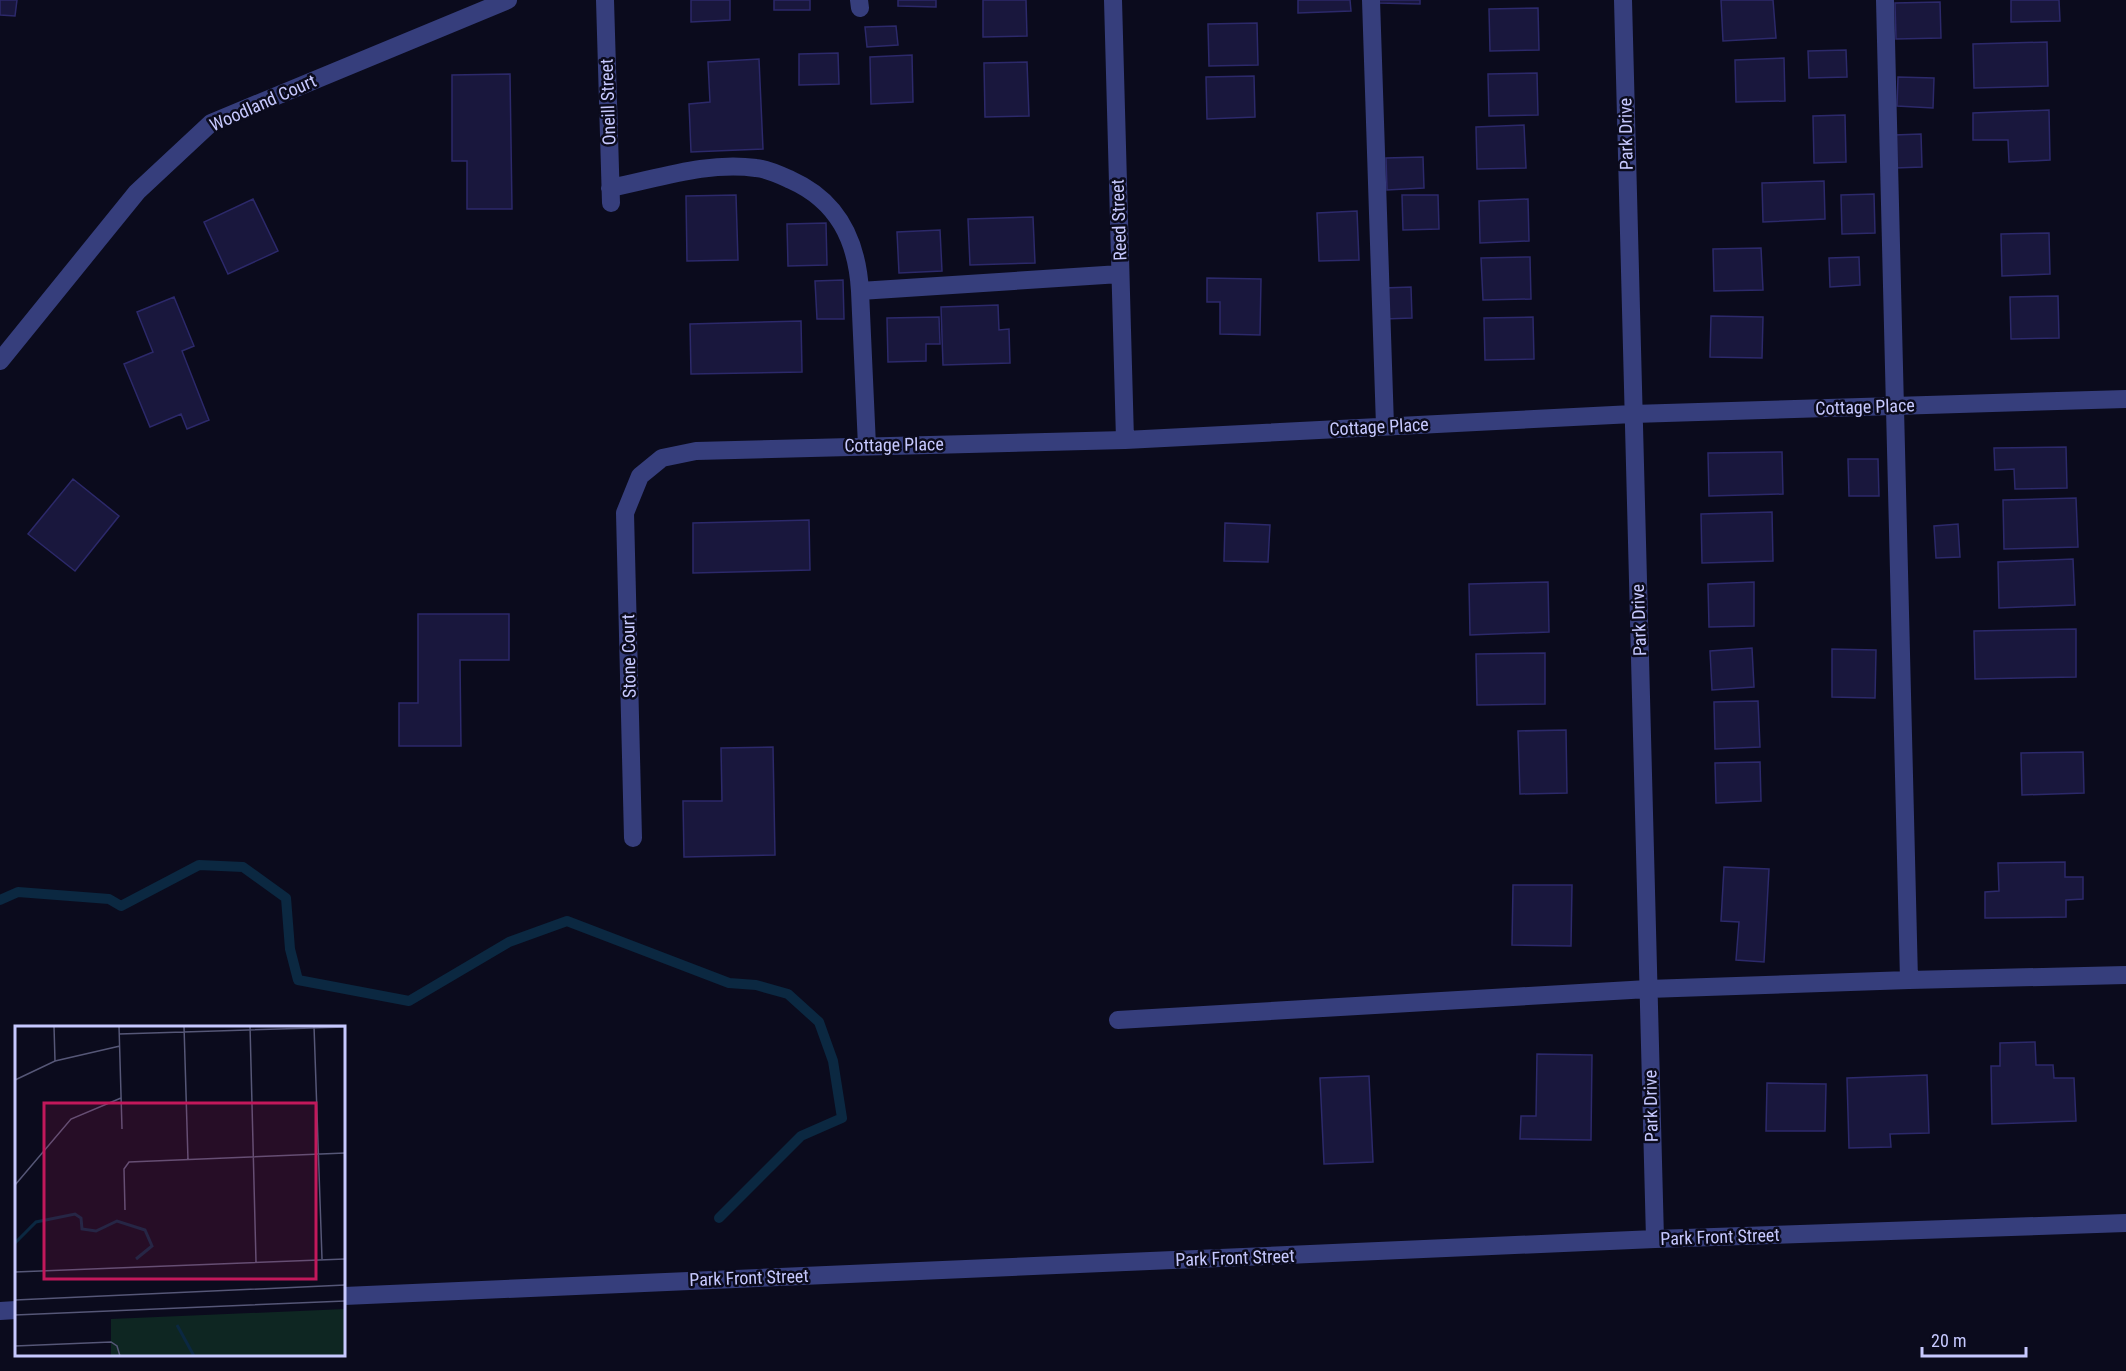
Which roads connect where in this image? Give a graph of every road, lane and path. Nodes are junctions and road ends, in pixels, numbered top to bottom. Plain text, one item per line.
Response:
1 (508, 0) edge
2 (605, 0) edge
3 (1113, 0) edge
4 (1371, 0) edge
5 (1623, 0) edge
6 (1885, 0) edge
7 (1120, 274) junction
8 (860, 291) junction
9 (0, 361) edge
10 (2126, 399) edge
11 (1896, 406) junction
12 (1633, 414) junction
13 (1385, 426) junction
14 (1125, 440) junction
15 (867, 446) junction
16 (640, 476) joint
17 (633, 838) dead end
18 (2126, 975) edge
19 (1909, 980) junction
20 (1648, 989) junction
21 (1118, 1020) dead end
22 (2126, 1223) edge
23 (1655, 1239) junction
24 (345, 1296) edge
25 (15, 1310) edge
26 (0, 1311) edge

1 - 9 street, Woodland Court
2 - 8 street, Oneill Street
3 - 7 street, Reed Street
4 - 13 street
5 - 12 street, Park Drive
6 - 11 street
7 - 8 street
7 - 14 street, Reed Street
8 - 15 street
10 - 11 street, Cottage Place
11 - 12 street, Cottage Place
11 - 19 street
12 - 13 street, Cottage Place
12 - 20 street, Park Drive
13 - 14 street, Cottage Place
14 - 15 street, Cottage Place
15 - 16 street, Cottage Place
16 - 17 street, Stone Court
18 - 19 street
19 - 20 street
20 - 21 street
20 - 23 street, Park Drive
22 - 23 street, Park Front Street
23 - 24 street, Park Front Street
25 - 26 street

